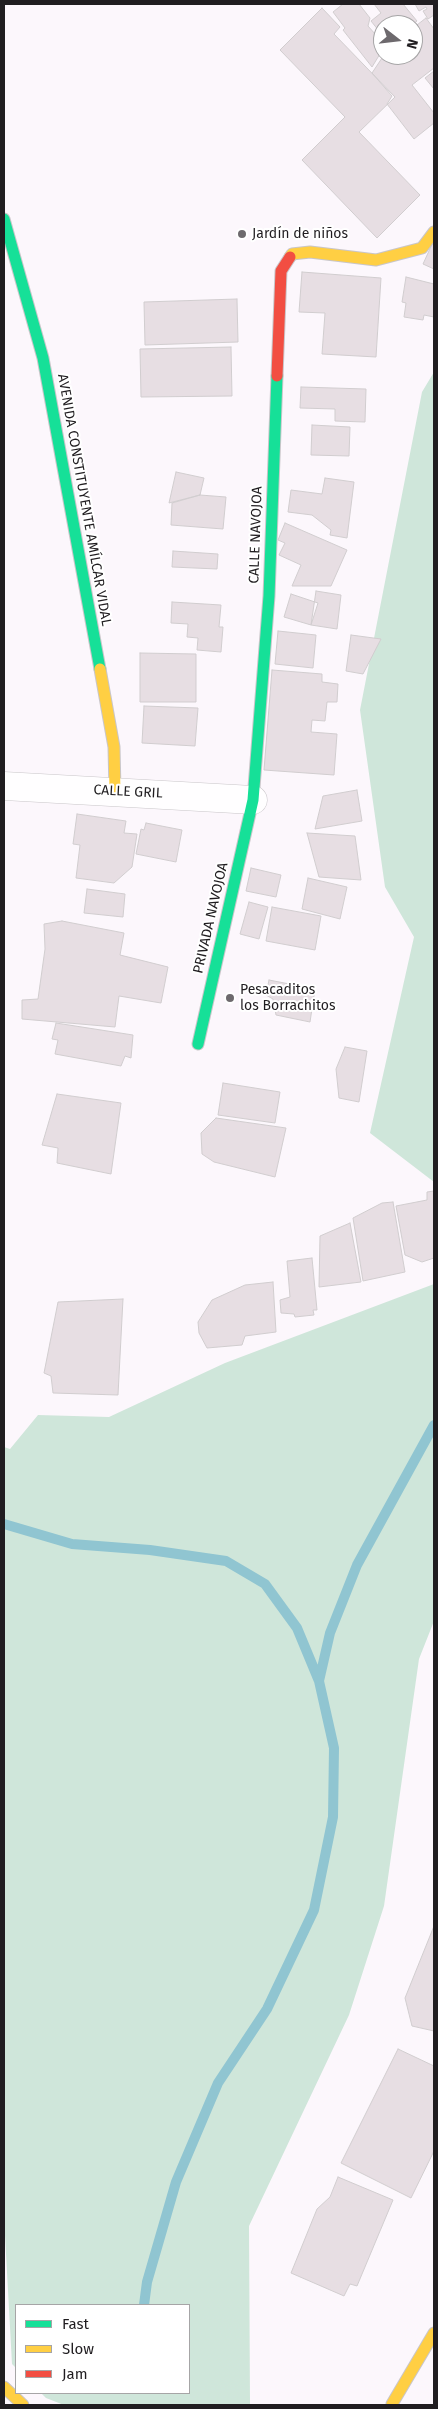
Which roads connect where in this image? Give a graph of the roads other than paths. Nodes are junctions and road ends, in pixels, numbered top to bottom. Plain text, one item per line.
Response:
1 (4, 219) edge
2 (434, 232) edge
3 (4, 786) edge
4 (115, 791) junction
5 (253, 800) junction
6 (198, 1044) dead end
7 (434, 2333) edge
8 (4, 2387) edge
9 (392, 2404) edge
10 (23, 2405) edge

1 - 4 street, AVENIDA CONSTITUYENTE AMÍLCAR VIDAL
2 - 5 street, CALLE NAVOJOA
3 - 4 street, CALLE GRIL
4 - 5 street, CALLE GRIL
5 - 6 street, PRIVADA NAVOJOA
7 - 9 street
8 - 10 street

